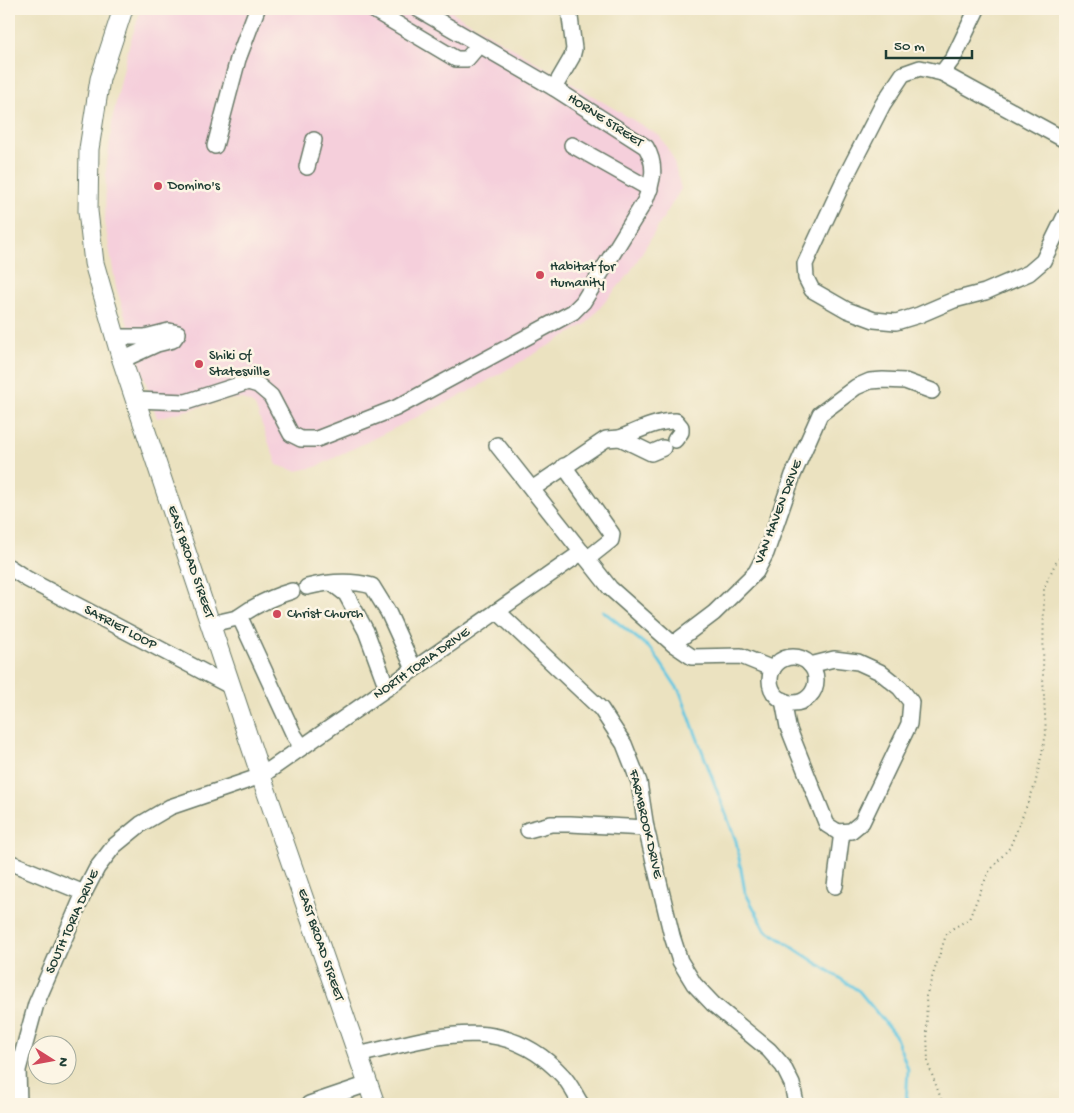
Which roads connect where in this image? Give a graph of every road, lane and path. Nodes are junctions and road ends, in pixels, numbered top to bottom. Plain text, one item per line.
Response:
1 (122, 9) edge
2 (257, 9) edge
3 (372, 9) edge
4 (569, 9) edge
5 (977, 9) edge
6 (424, 10) edge
7 (479, 45) junction
8 (942, 73) junction
9 (554, 88) junction
10 (314, 140) dead end
11 (1065, 140) edge
12 (572, 144) dead end
13 (215, 146) dead end
14 (307, 167) dead end
15 (650, 189) junction
16 (1065, 216) edge
17 (114, 337) junction
18 (122, 360) junction
19 (932, 391) dead end
20 (135, 400) junction
21 (620, 438) junction
22 (497, 445) dead end
23 (564, 466) junction
24 (532, 489) junction
25 (1065, 552) edge
26 (584, 555) junction
27 (9, 567) edge
28 (333, 584) junction
29 (307, 587) dead end
30 (292, 591) dead end
31 (497, 611) junction
32 (237, 618) junction
33 (211, 624) junction
34 (673, 644) junction
35 (810, 665) junction
36 (773, 669) junction
37 (414, 670) junction
38 (232, 687) junction
39 (387, 688) junction
40 (783, 700) junction
41 (302, 747) junction
42 (261, 776) junction
43 (646, 828) junction
44 (528, 830) dead end
45 (842, 832) junction
46 (9, 862) edge
47 (835, 886) dead end
48 (84, 893) junction
49 (358, 1055) junction
50 (14, 1069) edge
51 (368, 1084) junction
52 (19, 1104) edge
53 (309, 1104) edge
54 (375, 1104) edge
55 (580, 1104) edge
56 (796, 1104) edge
57 (943, 1104) edge

1 - 17 main road, EAST BROAD STREET
2 - 13 street
3 - 7 street
4 - 9 street
5 - 8 street
6 - 7 street, HORNE STREET
7 - 9 street, HORNE STREET
8 - 11 street
8 - 16 street
9 - 15 street, HORNE STREET
10 - 14 street
12 - 15 street
15 - 20 street, HORNE STREET
17 - 18 main road, EAST BROAD STREET
17 - 18 street
18 - 20 main road, EAST BROAD STREET
19 - 34 street, VAN HAVEN DRIVE
20 - 33 main road, EAST BROAD STREET
21 - 21 street
21 - 23 street
22 - 24 street
23 - 24 street
23 - 26 street, NORTH TORIA DRIVE
24 - 26 street
25 - 57 path
26 - 31 street, NORTH TORIA DRIVE
26 - 34 street
27 - 38 street, SAFRIET LOOP
28 - 29 street
28 - 37 street
28 - 39 street
30 - 32 street
31 - 37 street, NORTH TORIA DRIVE
31 - 43 street, FARMBROOK DRIVE
32 - 33 street
32 - 41 street
33 - 38 main road, EAST BROAD STREET
34 - 36 street
35 - 36 street
35 - 40 street
35 - 45 street
36 - 40 street
37 - 39 street, NORTH TORIA DRIVE
38 - 42 main road, EAST BROAD STREET
39 - 41 street, NORTH TORIA DRIVE
40 - 45 street
41 - 42 street, NORTH TORIA DRIVE
42 - 48 street, SOUTH TORIA DRIVE
42 - 49 main road, EAST BROAD STREET
43 - 44 street
43 - 56 street, FARMBROOK DRIVE
45 - 47 street
46 - 48 street
48 - 50 street, SOUTH TORIA DRIVE
49 - 51 main road, EAST BROAD STREET
49 - 55 street
50 - 52 street, SOUTH TORIA DRIVE
51 - 53 street
51 - 54 main road, EAST BROAD STREET

